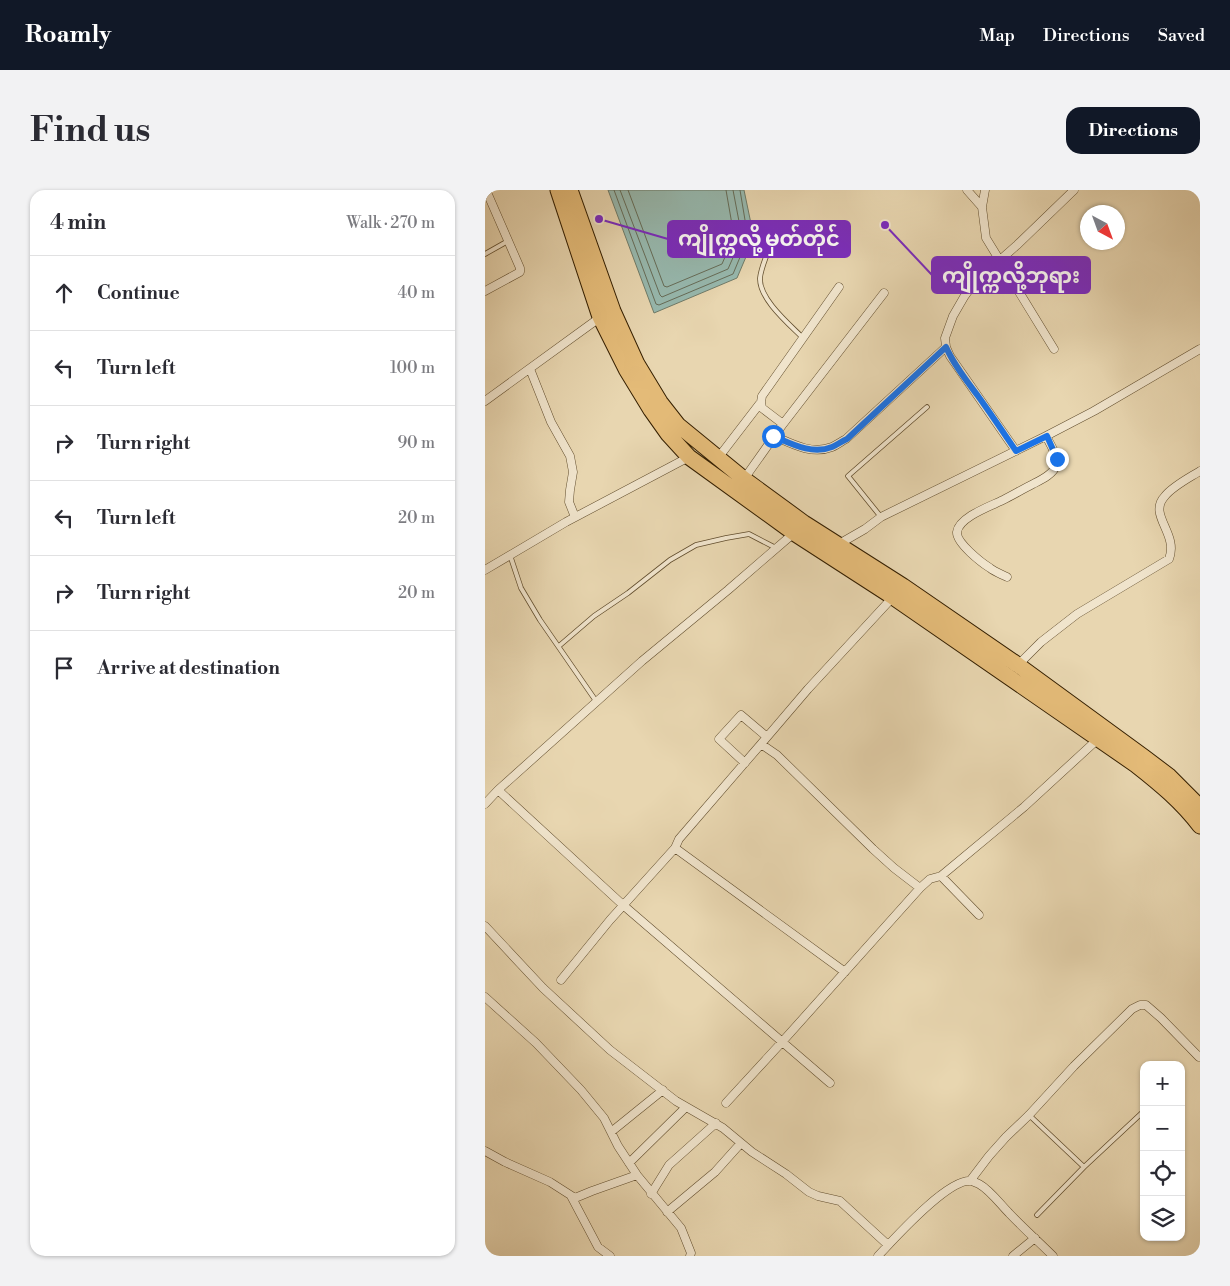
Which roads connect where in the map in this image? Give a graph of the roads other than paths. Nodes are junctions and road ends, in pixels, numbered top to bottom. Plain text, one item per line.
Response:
1 (486, 190) edge
2 (558, 190) edge
3 (571, 190) edge
4 (967, 190) edge
5 (985, 190) edge
6 (1074, 190) edge
7 (982, 207) junction
8 (509, 241) junction
9 (769, 248) dead end
10 (485, 254) edge
11 (999, 260) junction
12 (839, 287) dead end
13 (485, 291) edge
14 (884, 293) dead end
15 (607, 314) junction
16 (803, 338) junction
17 (946, 347) junction
18 (1200, 349) edge
19 (1054, 350) dead end
20 (530, 369) junction
21 (485, 401) edge
22 (761, 402) junction
23 (927, 407) dead end
24 (783, 424) junction
25 (773, 436) junction
26 (1047, 436) junction
27 (1016, 451) junction
28 (689, 457) junction
29 (718, 458) junction
30 (1200, 471) edge
31 (744, 479) junction
32 (575, 517) junction
33 (881, 517) junction
34 (794, 533) junction
35 (839, 544) junction
36 (776, 548) junction
37 (510, 555) junction
38 (485, 570) edge
39 (1007, 577) dead end
40 (893, 597) junction
41 (559, 646) junction
42 (1018, 665) junction
43 (597, 702) junction
44 (1098, 739) junction
45 (764, 740) junction
46 (745, 762) junction
47 (498, 790) junction
48 (485, 804) edge
49 (1200, 807) edge
50 (1200, 826) edge
51 (675, 848) junction
52 (941, 876) junction
53 (920, 888) junction
54 (623, 905) junction
55 (979, 915) dead end
56 (485, 926) edge
57 (845, 972) junction
58 (561, 980) dead end
59 (485, 997) edge
60 (782, 1042) junction
61 (1200, 1056) edge
62 (830, 1083) dead end
63 (663, 1090) junction
64 (726, 1103) dead end
65 (687, 1107) junction
66 (1029, 1115) junction
67 (1140, 1115) edge
68 (716, 1123) junction
69 (611, 1132) junction
70 (741, 1143) junction
71 (485, 1151) edge
72 (629, 1163) junction
73 (1084, 1167) junction
74 (637, 1175) junction
75 (970, 1181) junction
76 (651, 1194) junction
77 (570, 1196) junction
78 (667, 1212) junction
79 (1037, 1214) dead end
80 (1035, 1238) junction
81 (888, 1245) junction
82 (610, 1256) edge
83 (691, 1256) edge
84 (878, 1256) edge
85 (1013, 1256) edge
86 (1053, 1256) edge

1 - 8 street
2 - 15 highway
3 - 15 highway
4 - 7 street
5 - 7 street
6 - 11 street
7 - 11 street
8 - 10 lane
8 - 13 street
9 - 16 lane
11 - 17 street
11 - 19 street
12 - 16 street
14 - 24 street
15 - 20 street
15 - 28 highway
15 - 29 highway
16 - 22 street
17 - 25 street
17 - 27 street
18 - 26 street
20 - 21 street
20 - 32 street
22 - 24 street
22 - 29 street
23 - 33 lane
24 - 25 street
25 - 31 street
26 - 27 street
26 - 39 street
27 - 33 street
28 - 32 street
28 - 34 highway
29 - 31 highway
30 - 42 street
31 - 35 highway
32 - 37 street
33 - 35 street
34 - 36 street
34 - 40 highway
35 - 42 highway
36 - 41 lane
36 - 43 street
37 - 38 street
37 - 41 lane
40 - 44 highway
40 - 45 street
41 - 43 lane
42 - 49 highway
43 - 47 street
44 - 50 highway
44 - 52 street
45 - 46 street
45 - 46 street
45 - 53 street
46 - 51 street
47 - 48 street
47 - 54 street
51 - 54 street
51 - 57 street
52 - 53 street
52 - 55 street
53 - 57 street
54 - 58 street
54 - 60 street
56 - 63 street
57 - 60 street
59 - 69 street
60 - 62 street
60 - 64 street
61 - 66 street
63 - 65 street
63 - 69 street
65 - 68 street
65 - 72 street
66 - 73 lane
66 - 75 street
67 - 73 lane
68 - 70 street
68 - 76 street
69 - 72 street
70 - 78 street
70 - 81 street
71 - 77 street
72 - 74 street
73 - 79 lane
74 - 76 street
74 - 77 street
75 - 80 street
75 - 81 street
76 - 78 street
77 - 82 street
78 - 83 street
80 - 85 street
80 - 86 street
81 - 84 street

